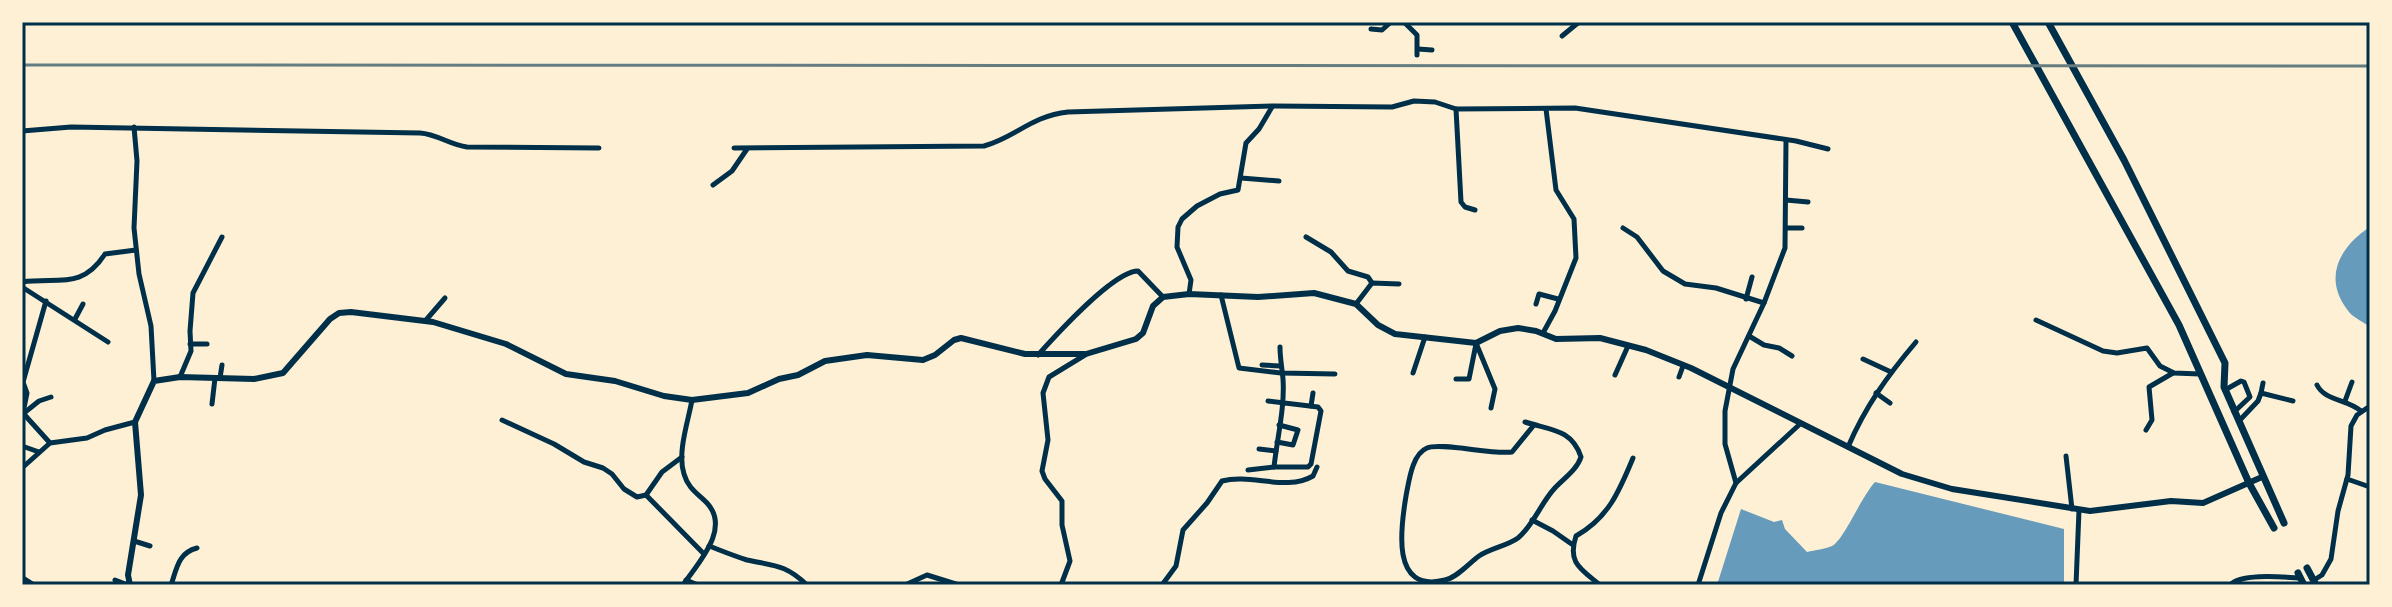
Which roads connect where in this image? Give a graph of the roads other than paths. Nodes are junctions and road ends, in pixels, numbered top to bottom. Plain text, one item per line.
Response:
1 (1391, 22) edge
2 (1404, 22) edge
3 (1579, 22) edge
4 (2048, 22) edge
5 (2014, 26) edge
6 (1371, 29) dead end
7 (1562, 36) dead end
8 (1432, 50) dead end
9 (1273, 106) junction
10 (1456, 109) junction
11 (1546, 109) junction
12 (134, 127) junction
13 (22, 131) edge
14 (1786, 140) junction
15 (599, 148) dead end
16 (734, 148) dead end
17 (748, 148) junction
18 (1828, 149) dead end
19 (1241, 178) junction
20 (1279, 181) dead end
21 (713, 185) dead end
22 (1786, 200) junction
23 (1808, 202) dead end
24 (1475, 210) dead end
25 (1623, 228) dead end
26 (1786, 228) junction
27 (1802, 228) dead end
28 (222, 237) dead end
29 (1306, 237) dead end
30 (136, 250) junction
31 (1752, 277) dead end
32 (1372, 283) junction
33 (22, 284) edge
34 (1399, 284) dead end
35 (1189, 294) junction
36 (1221, 295) junction
37 (1163, 297) junction
38 (445, 298) dead end
39 (1558, 299) junction
40 (1746, 299) junction
41 (46, 301) junction
42 (1764, 303) junction
43 (83, 304) dead end
44 (1356, 304) junction
45 (1536, 304) dead end
46 (75, 319) junction
47 (426, 320) junction
48 (2036, 320) dead end
49 (1543, 333) junction
50 (1749, 336) junction
51 (1425, 337) junction
52 (108, 342) dead end
53 (1916, 342) dead end
54 (1476, 343) junction
55 (190, 344) junction
56 (207, 344) dead end
57 (1628, 346) junction
58 (1280, 347) dead end
59 (1086, 354) junction
60 (1038, 355) junction
61 (1792, 356) dead end
62 (1863, 359) dead end
63 (222, 365) dead end
64 (1262, 365) dead end
65 (1280, 366) junction
66 (1683, 366) junction
67 (1891, 372) junction
68 (1281, 373) junction
69 (1413, 373) dead end
70 (2174, 373) junction
71 (1335, 374) dead end
72 (2201, 374) junction
73 (1615, 375) dead end
74 (180, 377) junction
75 (1679, 377) dead end
76 (217, 378) junction
77 (1456, 379) dead end
78 (154, 381) junction
79 (2352, 382) dead end
80 (2263, 383) dead end
81 (2317, 385) dead end
82 (1730, 387) junction
83 (2225, 389) junction
84 (1313, 393) dead end
85 (1876, 393) junction
86 (2261, 393) junction
87 (51, 397) dead end
88 (692, 400) junction
89 (1268, 401) dead end
90 (2293, 401) dead end
91 (2345, 401) junction
92 (1281, 402) junction
93 (1890, 403) dead end
94 (212, 404) dead end
95 (1311, 406) junction
96 (2370, 406) edge
97 (1491, 408) dead end
98 (2361, 411) junction
99 (2234, 412) junction
100 (23, 413) edge
101 (502, 420) dead end
102 (2238, 421) junction
103 (135, 422) junction
104 (1525, 422) dead end
105 (1800, 424) junction
106 (1279, 425) junction
107 (1534, 425) junction
108 (2146, 430) dead end
109 (1277, 442) junction
110 (50, 443) junction
111 (22, 446) edge
112 (1847, 448) junction
113 (1259, 449) dead end
114 (1276, 451) junction
115 (39, 452) junction
116 (2066, 456) dead end
117 (682, 457) junction
118 (1633, 458) dead end
119 (1274, 467) junction
120 (1317, 467) dead end
121 (22, 468) edge
122 (1248, 470) dead end
123 (2262, 477) junction
124 (2347, 479) junction
125 (1736, 483) junction
126 (2249, 483) junction
127 (2370, 487) edge
128 (646, 495) junction
129 (2075, 509) junction
130 (1532, 520) junction
131 (2284, 523) dead end
132 (2274, 528) dead end
133 (134, 541) junction
134 (1573, 545) junction
135 (150, 546) dead end
136 (709, 546) junction
137 (197, 548) dead end
138 (704, 554) junction
139 (2307, 568) dead end
140 (22, 578) edge
141 (2301, 579) edge
142 (115, 580) dead end
143 (685, 582) edge
144 (2314, 582) edge
145 (33, 585) edge
146 (129, 585) edge
147 (171, 585) edge
148 (698, 585) edge
149 (807, 585) edge
150 (905, 585) edge
151 (959, 585) edge
152 (1061, 585) edge
153 (1162, 585) edge
154 (1600, 585) edge
155 (1698, 585) edge
156 (2076, 585) edge
157 (2230, 585) edge

1 - 6 street
2 - 8 street
3 - 7 street
4 - 83 main road
5 - 72 main road
9 - 10 street
9 - 17 street
9 - 19 street
10 - 11 street
10 - 24 street
11 - 14 street
11 - 39 street
12 - 13 street
12 - 15 street
12 - 30 street
14 - 18 street
14 - 22 street
16 - 17 street
17 - 21 street
19 - 20 street
19 - 35 street
22 - 23 street
22 - 26 street
25 - 40 street
26 - 27 street
26 - 42 street
28 - 55 street
29 - 32 street
30 - 33 street
30 - 78 street
31 - 40 street
32 - 34 street
32 - 44 street
33 - 41 street
35 - 36 street
35 - 37 street
36 - 44 street
36 - 68 street
37 - 59 street
37 - 60 street
38 - 47 street
39 - 45 street
39 - 49 street
40 - 42 street
41 - 46 street
41 - 100 street
42 - 50 street
43 - 46 street
44 - 51 street
46 - 52 street
47 - 76 street
47 - 88 street
48 - 70 street
49 - 54 street
49 - 57 street
50 - 61 street
50 - 82 street
51 - 54 street
51 - 69 street
53 - 67 street
54 - 77 street
54 - 97 street
55 - 56 street
55 - 74 street
57 - 66 street
57 - 73 street
58 - 65 street
59 - 60 street
59 - 152 street
60 - 88 street
62 - 67 street
63 - 76 street
64 - 65 street
65 - 68 street
66 - 75 street
66 - 82 street
67 - 85 street
68 - 71 street
68 - 92 street
70 - 72 street
70 - 108 street
72 - 126 main road
74 - 76 street
74 - 78 street
76 - 94 street
78 - 103 street
79 - 91 street
80 - 86 street
81 - 91 street
82 - 105 street
82 - 125 street
83 - 99 main road
83 - 99 street
84 - 95 street
85 - 93 street
85 - 112 street
86 - 90 street
86 - 102 street
87 - 100 street
88 - 117 street
89 - 92 street
91 - 98 street
92 - 95 street
92 - 106 street
95 - 119 street
96 - 98 street
98 - 124 street
99 - 102 main road
100 - 110 street
101 - 128 street
102 - 123 main road
103 - 110 street
103 - 133 street
104 - 107 street
105 - 112 street
105 - 125 street
106 - 109 street
106 - 109 street
107 - 130 street
107 - 130 street
109 - 114 street
110 - 115 street
111 - 115 street
112 - 129 street
113 - 114 street
114 - 119 street
115 - 121 street
116 - 129 street
117 - 128 street
117 - 136 street
118 - 134 street
119 - 122 street
120 - 153 street
123 - 126 street
123 - 131 main road
124 - 127 street
124 - 144 street
125 - 155 street
126 - 129 street
126 - 132 main road
128 - 138 street
129 - 156 street
130 - 134 street
133 - 135 street
133 - 146 street
134 - 154 street
136 - 138 street
136 - 149 street
137 - 147 street
138 - 143 street
139 - 144 main road
140 - 145 street
141 - 157 street
142 - 146 street
143 - 148 street
150 - 151 street

